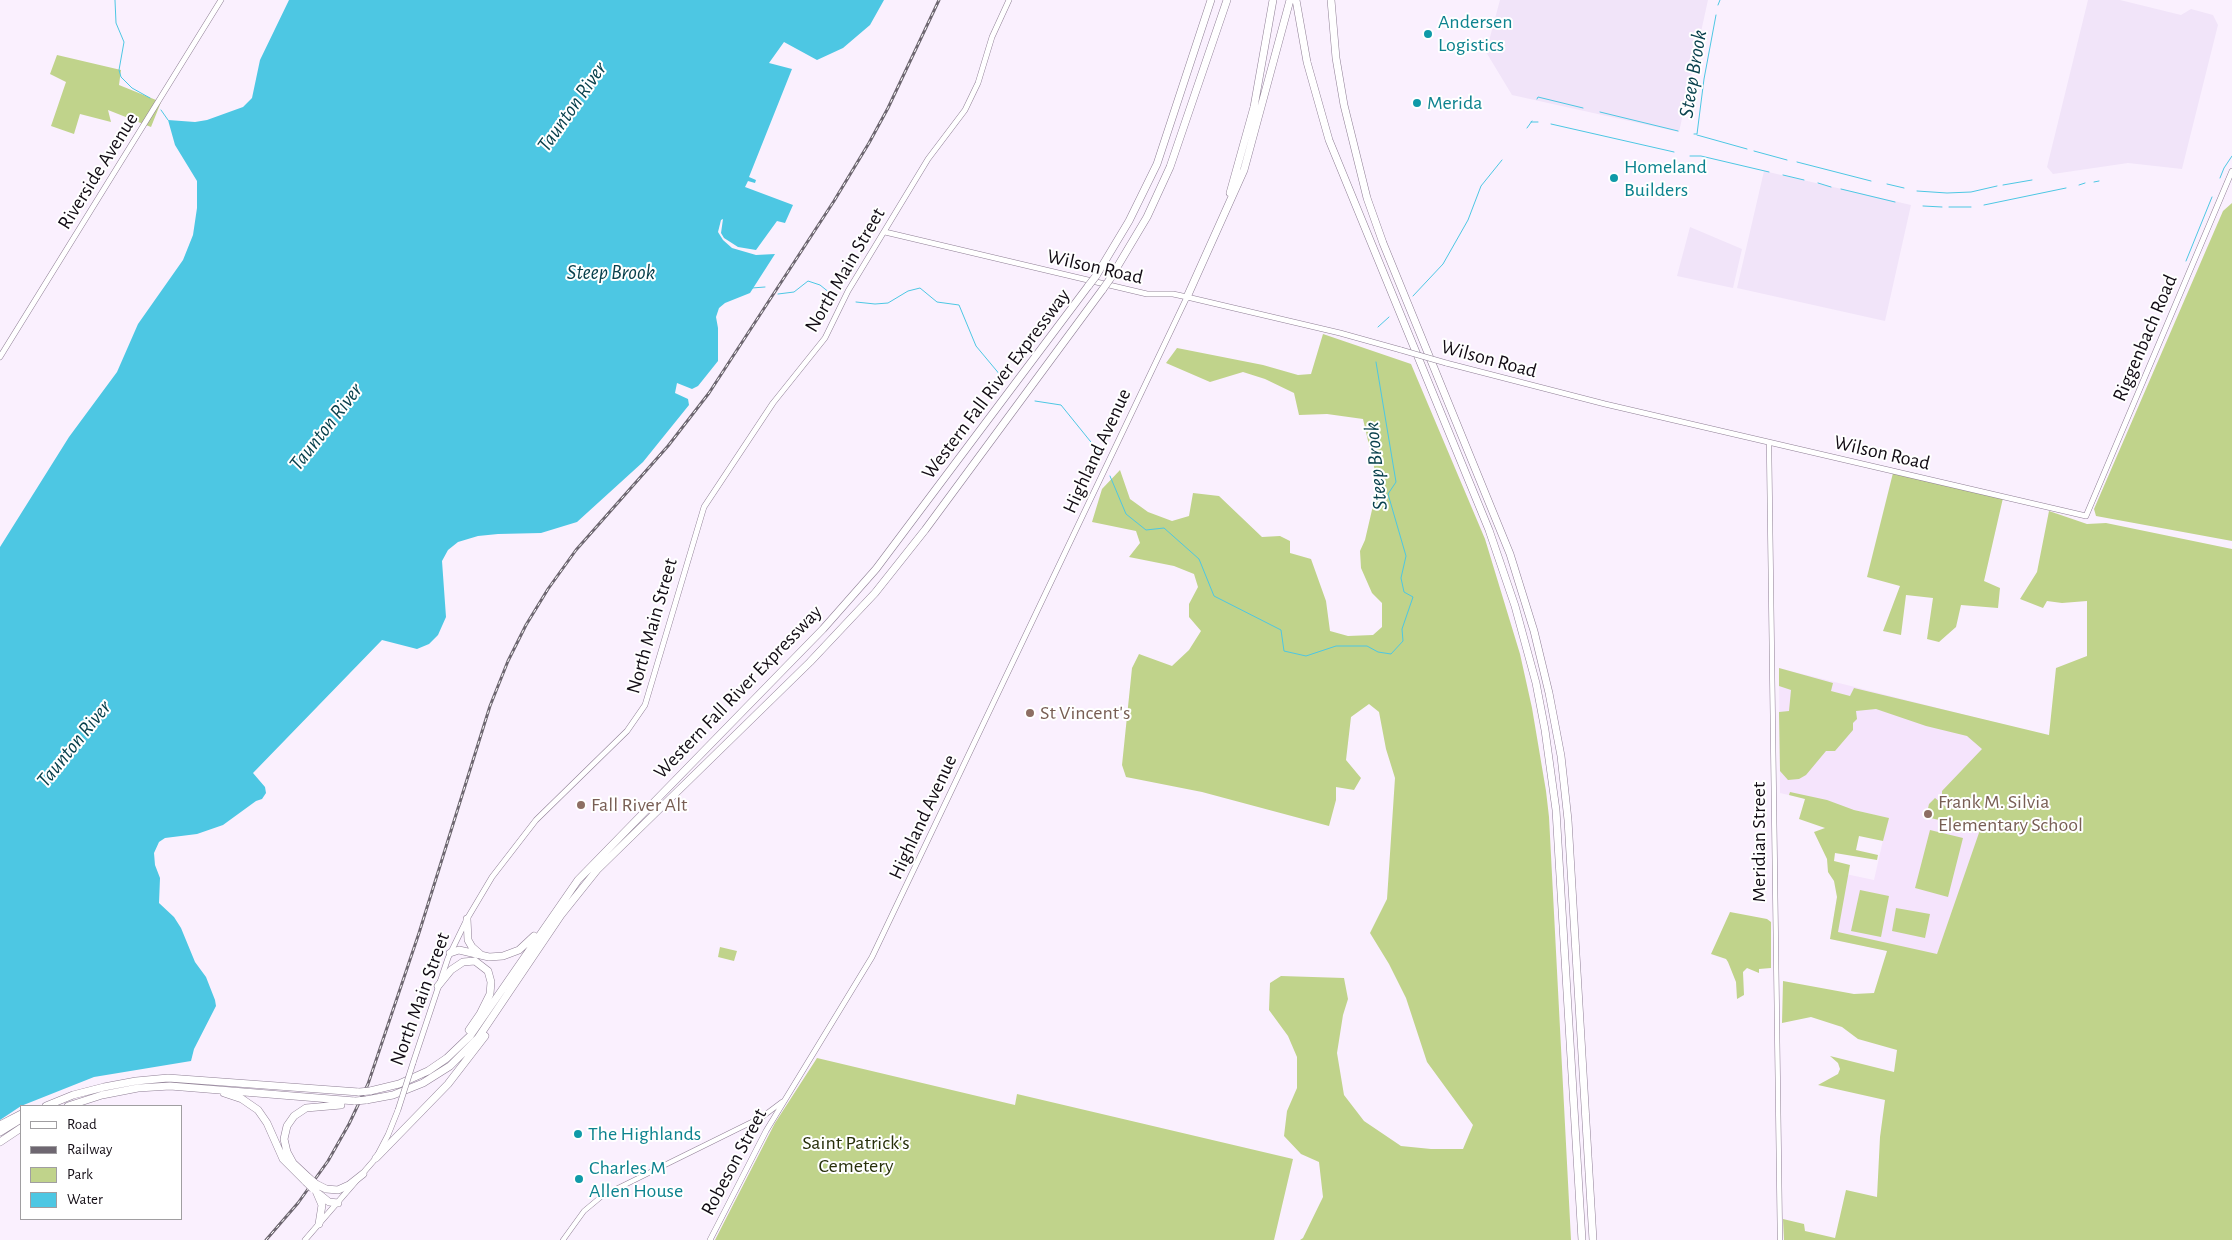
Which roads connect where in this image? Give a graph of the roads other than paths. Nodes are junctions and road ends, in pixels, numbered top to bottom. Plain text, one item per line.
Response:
1 (221, 0) edge
2 (1009, 0) edge
3 (1211, 0) edge
4 (1227, 0) edge
5 (1273, 0) edge
6 (1292, 0) edge
7 (1331, 0) edge
8 (2232, 171) edge
9 (1225, 213) junction
10 (885, 232) junction
11 (1186, 297) junction
12 (0, 357) edge
13 (1769, 443) junction
14 (2086, 516) joint
15 (554, 912) junction
16 (467, 919) junction
17 (450, 953) junction
18 (485, 956) junction
19 (475, 961) junction
20 (438, 986) junction
21 (504, 1001) junction
22 (447, 1058) junction
23 (194, 1087) junction
24 (73, 1095) junction
25 (785, 1099) junction
26 (354, 1102) junction
27 (43, 1105) edge
28 (48, 1105) edge
29 (71, 1105) edge
30 (20, 1114) edge
31 (20, 1120) edge
32 (0, 1124) edge
33 (20, 1129) edge
34 (0, 1132) edge
35 (0, 1142) edge
36 (376, 1158) junction
37 (363, 1174) junction
38 (308, 1180) junction
39 (315, 1188) junction
40 (338, 1203) junction
41 (319, 1224) junction
42 (304, 1240) edge
43 (563, 1240) edge
44 (710, 1240) edge
45 (1582, 1240) edge
46 (1593, 1240) edge
47 (1780, 1240) edge

1 - 12 main road, Riverside Avenue
2 - 10 main road, North Main Street
3 - 15 highway, Western Fall River Expressway, bridge
4 - 21 highway, Western Fall River Expressway, bridge
5 - 9 highway
6 - 9 highway
6 - 45 highway
7 - 46 highway
8 - 14 main road, Riggenbach Road
9 - 11 highway
10 - 11 main road, Wilson Road
10 - 16 main road, North Main Street
11 - 13 main road, Wilson Road, bridge
11 - 25 main road, Highland Avenue
13 - 14 main road, Wilson Road
13 - 47 street, Meridian Street
15 - 18 highway
15 - 22 highway, Western Fall River Expressway
16 - 17 main road, North Main Street
16 - 18 highway
17 - 18 highway
17 - 19 highway
17 - 20 main road, North Main Street
19 - 20 highway
19 - 22 highway
20 - 36 main road, North Main Street, bridge
21 - 26 highway, Western Fall River Expressway, bridge
21 - 36 highway
22 - 24 highway, Western Fall River Expressway, bridge
23 - 26 highway
23 - 29 highway
23 - 38 highway
24 - 27 highway
24 - 28 highway, Western Fall River Expressway
25 - 43 street, Highland Avenue
25 - 44 main road, Robeson Street
26 - 38 highway
30 - 32 highway
31 - 34 highway
33 - 35 highway
36 - 37 main road, North Main Street
37 - 39 highway
37 - 40 main road, North Main Street
38 - 39 highway, bridge
39 - 40 highway
39 - 41 highway
40 - 41 main road, North Main Street
41 - 42 main road, North Main Street

